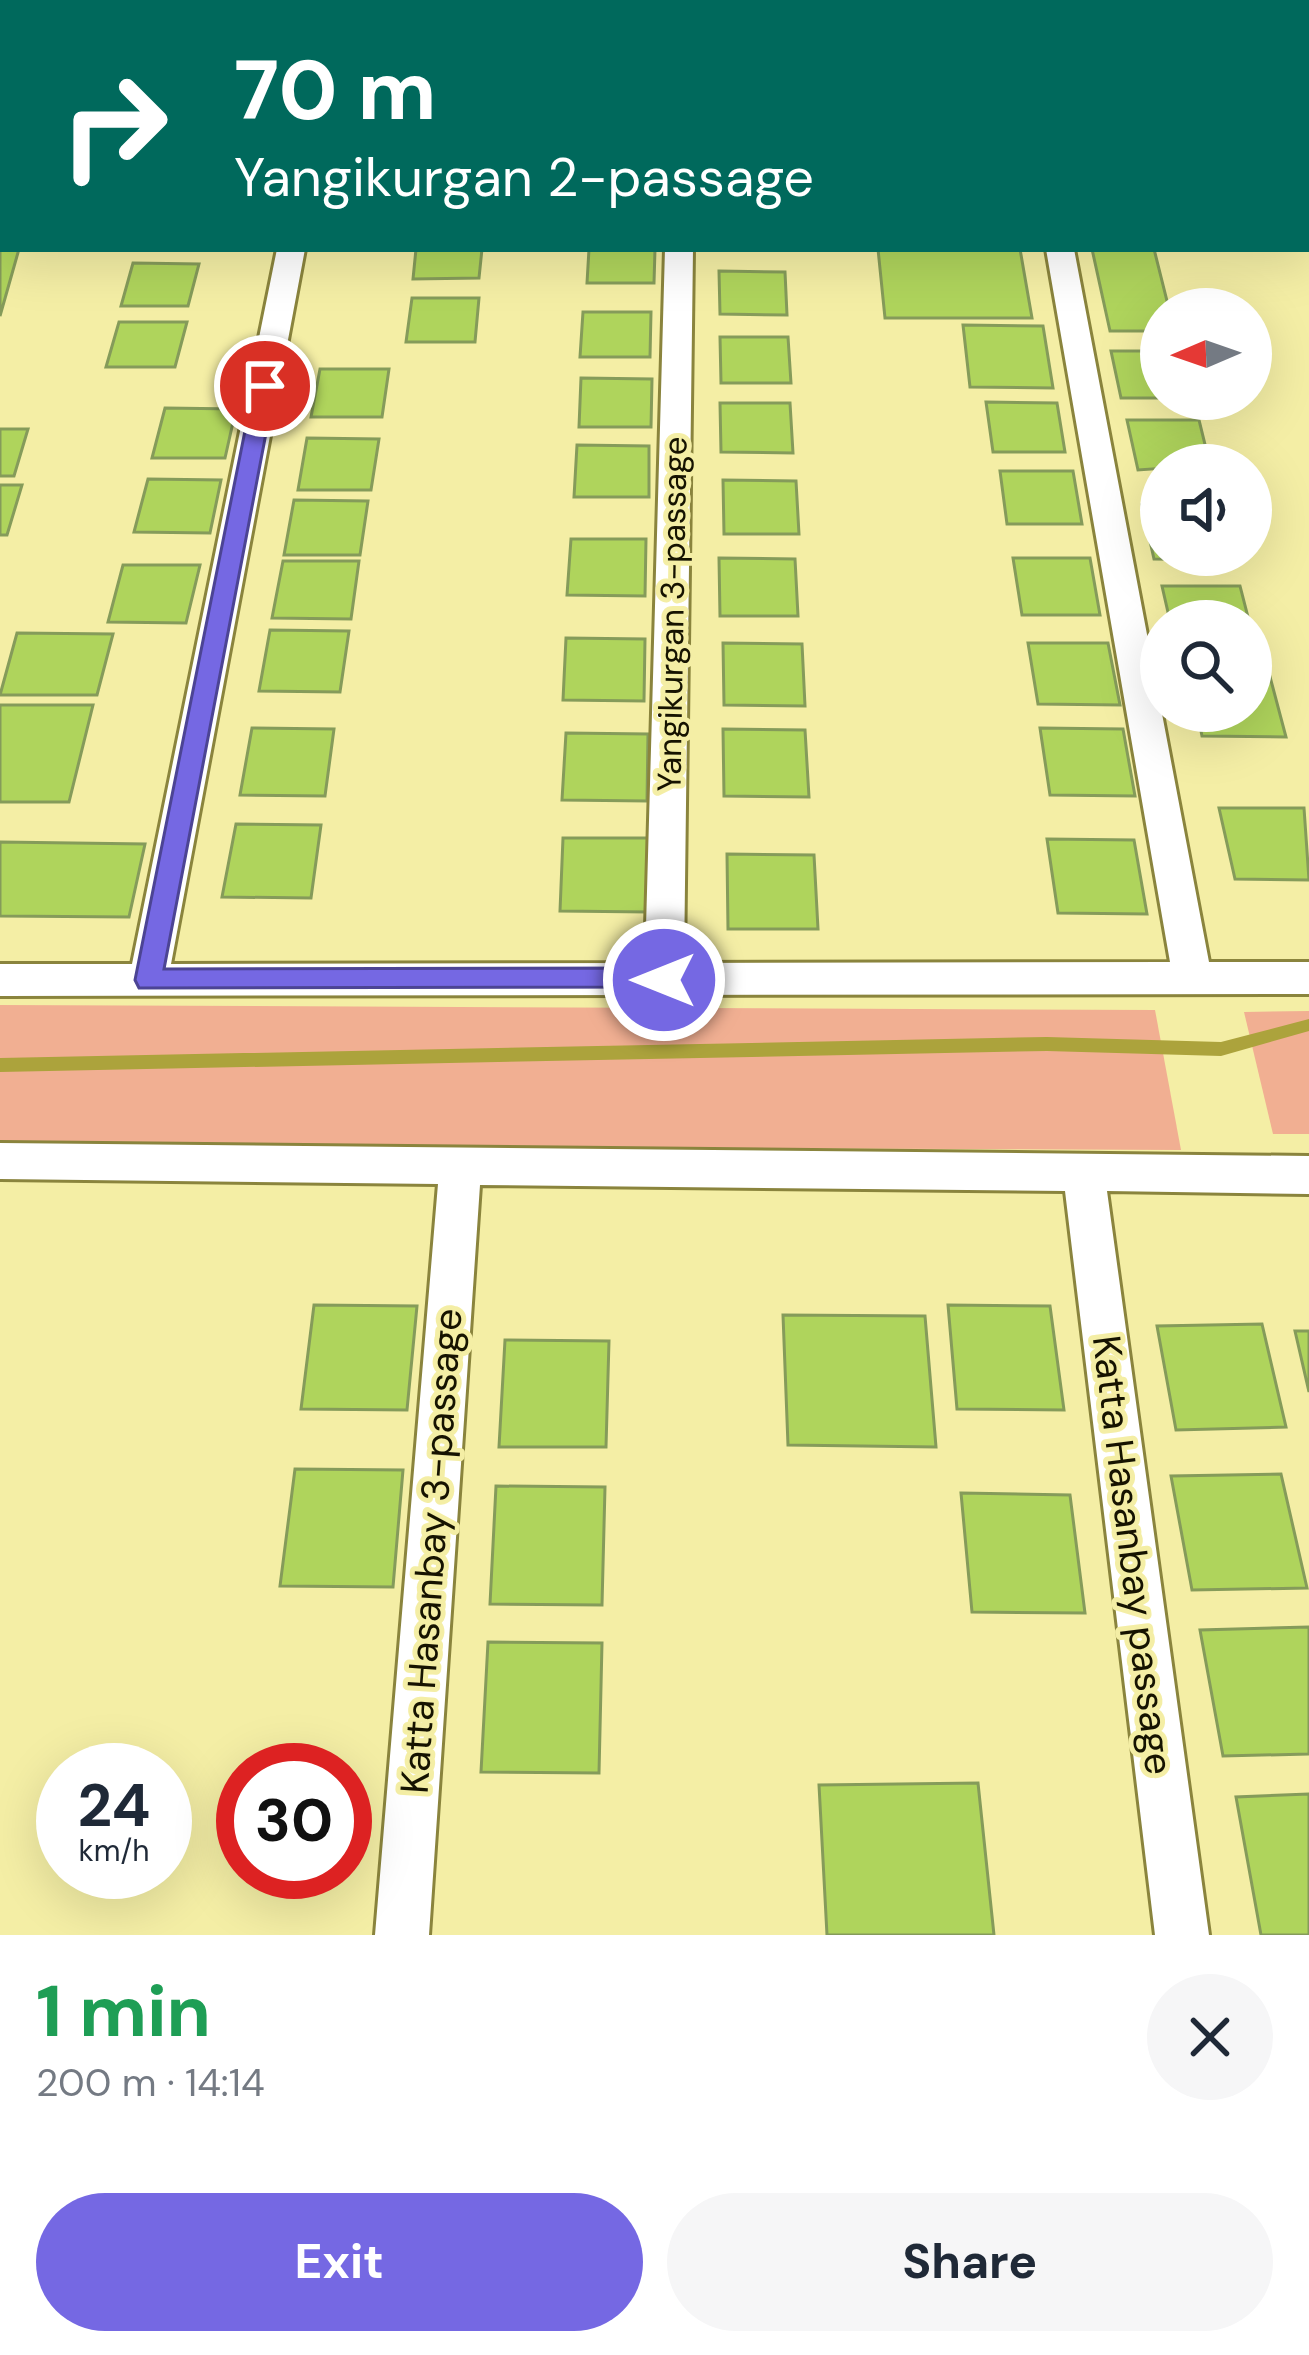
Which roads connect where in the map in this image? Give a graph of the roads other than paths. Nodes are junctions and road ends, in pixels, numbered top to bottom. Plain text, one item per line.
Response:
1 (290, 252) edge
2 (679, 252) edge
3 (1061, 252) edge
4 (1309, 978) edge
5 (1193, 979) junction
6 (0, 980) edge
7 (148, 980) junction
8 (664, 980) junction
9 (0, 1161) edge
10 (460, 1167) junction
11 (1309, 1175) edge
12 (1084, 1176) junction
13 (402, 1935) edge
14 (1182, 1935) edge

1 - 7 street
2 - 8 street, Yangikurgan 3-passage
3 - 5 street
4 - 5 street
5 - 8 street
6 - 7 street
7 - 8 street
9 - 10 street
10 - 12 street
10 - 13 street, Katta Hasanbay 3-passage
11 - 12 street
12 - 14 street, Katta Hasanbay passage

